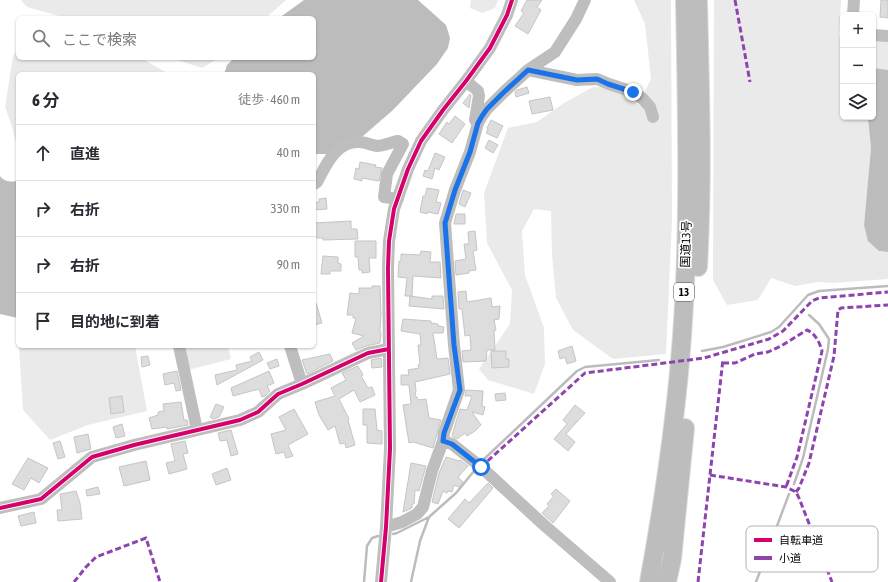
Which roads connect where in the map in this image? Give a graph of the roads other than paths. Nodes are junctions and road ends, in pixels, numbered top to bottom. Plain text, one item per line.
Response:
1 (512, 0) edge
2 (585, 0) edge
3 (685, 0) edge
4 (698, 0) edge
5 (854, 0) edge
6 (853, 12) edge
7 (876, 35) edge
8 (888, 36) edge
9 (528, 70) junction
10 (466, 81) junction
11 (653, 117) dead end
12 (478, 123) junction
13 (316, 183) edge
14 (398, 199) junction
15 (179, 348) edge
16 (291, 348) edge
17 (389, 349) junction
18 (302, 384) junction
19 (197, 430) junction
20 (443, 441) junction
21 (0, 508) edge
22 (386, 527) junction
23 (657, 536) junction
24 (381, 582) edge
25 (610, 582) edge
26 (644, 582) edge
27 (649, 582) edge
28 (668, 582) edge

1 - 10 street
2 - 9 street
3 - 23 highway, 国道13号 / 13
4 - 28 highway, 国道13号 / 13
5 - 6 street
7 - 8 street
9 - 11 street
9 - 12 street
10 - 12 street
10 - 14 street
12 - 20 street
13 - 14 street
14 - 17 street
15 - 19 street
16 - 18 street
17 - 18 street
17 - 22 street
18 - 19 street
19 - 21 street
20 - 22 street
20 - 25 street
22 - 24 street
23 - 26 highway, 13
23 - 27 highway, 国道13号 / 13

